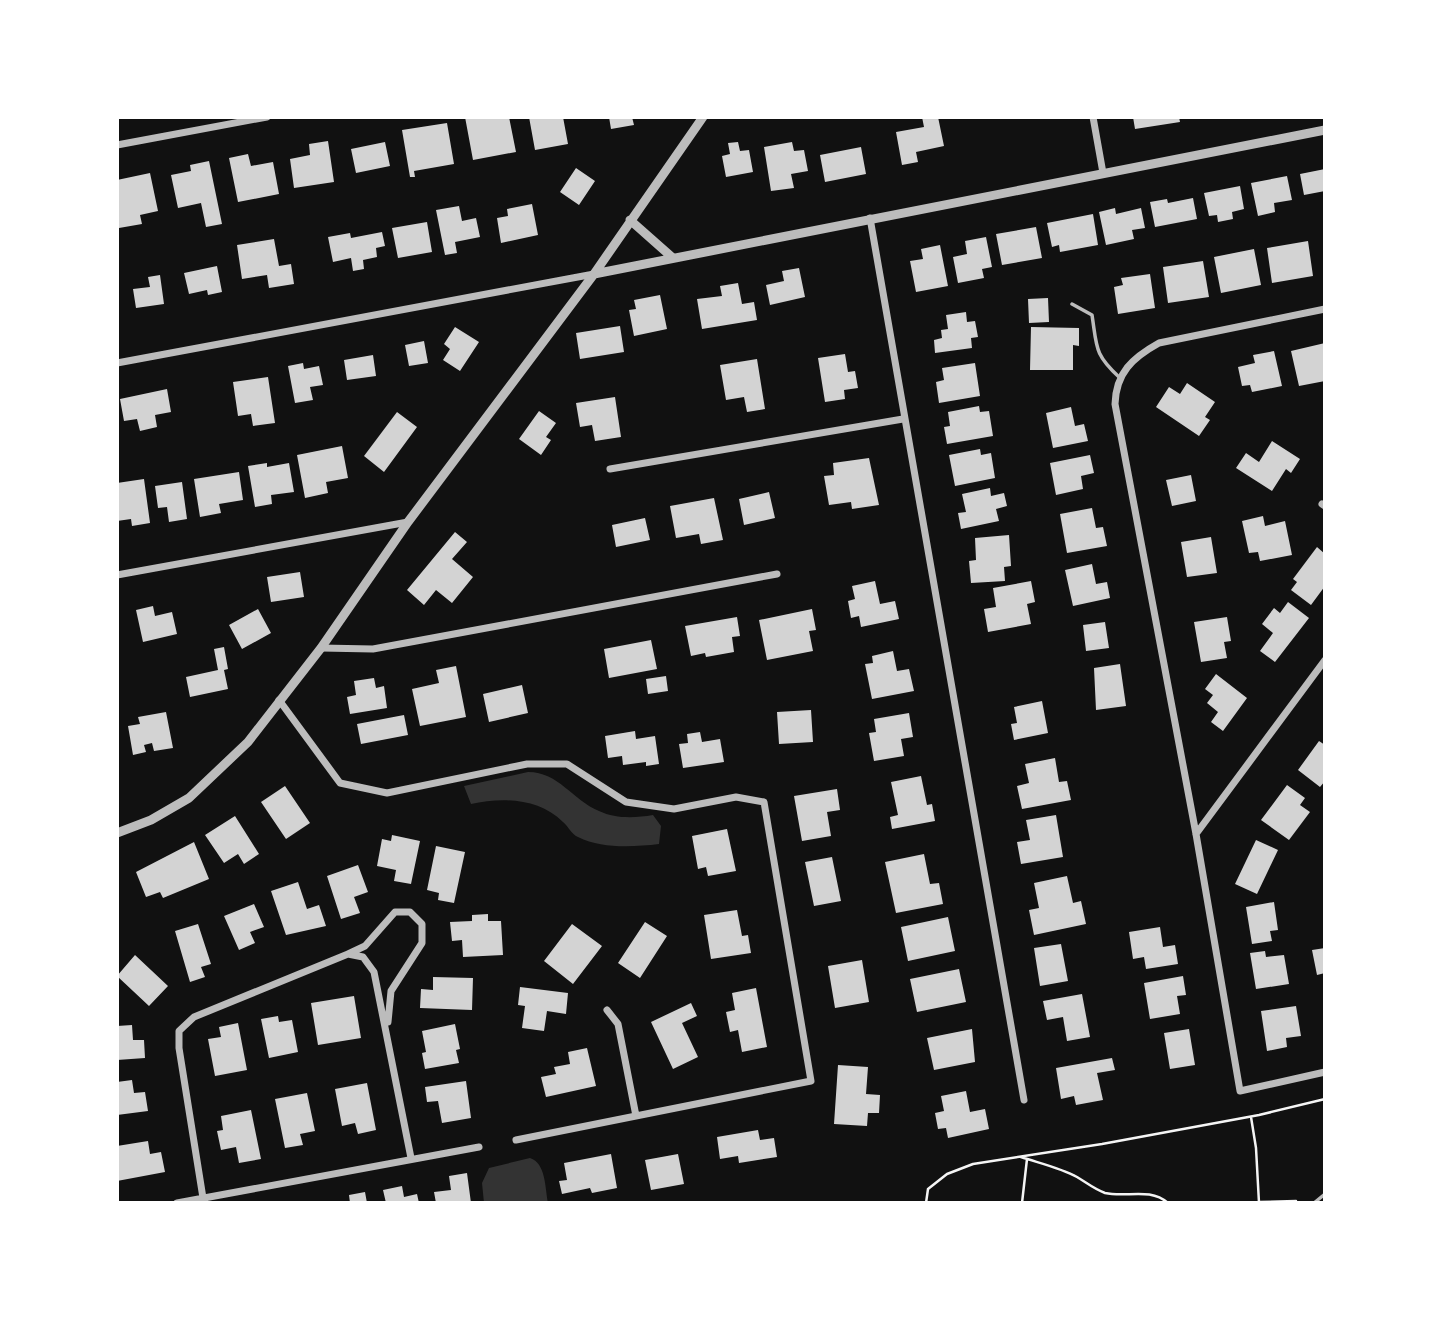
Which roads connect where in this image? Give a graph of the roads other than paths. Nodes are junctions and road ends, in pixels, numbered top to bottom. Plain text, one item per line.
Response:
1 (267, 117) edge
2 (702, 117) edge
3 (1093, 117) edge
4 (1325, 130) edge
5 (117, 145) edge
6 (1103, 173) junction
7 (870, 218) junction
8 (630, 220) junction
9 (673, 258) junction
10 (594, 274) junction
11 (1072, 304) dead end
12 (1325, 309) edge
13 (117, 363) edge
14 (1119, 377) junction
15 (903, 419) junction
16 (610, 469) dead end
17 (408, 522) junction
18 (117, 575) edge
19 (777, 575) dead end
20 (321, 648) junction
21 (1325, 660) edge
22 (279, 700) junction
23 (117, 833) edge
24 (1196, 834) junction
25 (348, 954) junction
26 (607, 1010) dead end
27 (388, 1035) junction
28 (1325, 1072) edge
29 (1024, 1100) dead end
30 (636, 1116) junction
31 (516, 1140) dead end
32 (479, 1147) dead end
33 (411, 1158) junction
34 (1325, 1194) edge
35 (204, 1198) junction
36 (177, 1203) edge
37 (1314, 1203) edge

1 - 5 street
2 - 8 street
3 - 6 street
4 - 6 street
6 - 7 street
7 - 9 street
7 - 15 street
8 - 9 street
8 - 10 street
9 - 10 street
10 - 13 street
10 - 17 street
11 - 14 lane
12 - 14 street
14 - 24 street
15 - 16 street
15 - 29 street
17 - 18 street
17 - 20 street
19 - 20 street
20 - 22 street
21 - 24 street
22 - 23 street
22 - 30 street
24 - 28 street
25 - 27 street
25 - 27 street
25 - 35 street
26 - 30 street
27 - 33 street
30 - 31 street
32 - 33 street
33 - 35 street
34 - 37 lane
35 - 36 street

